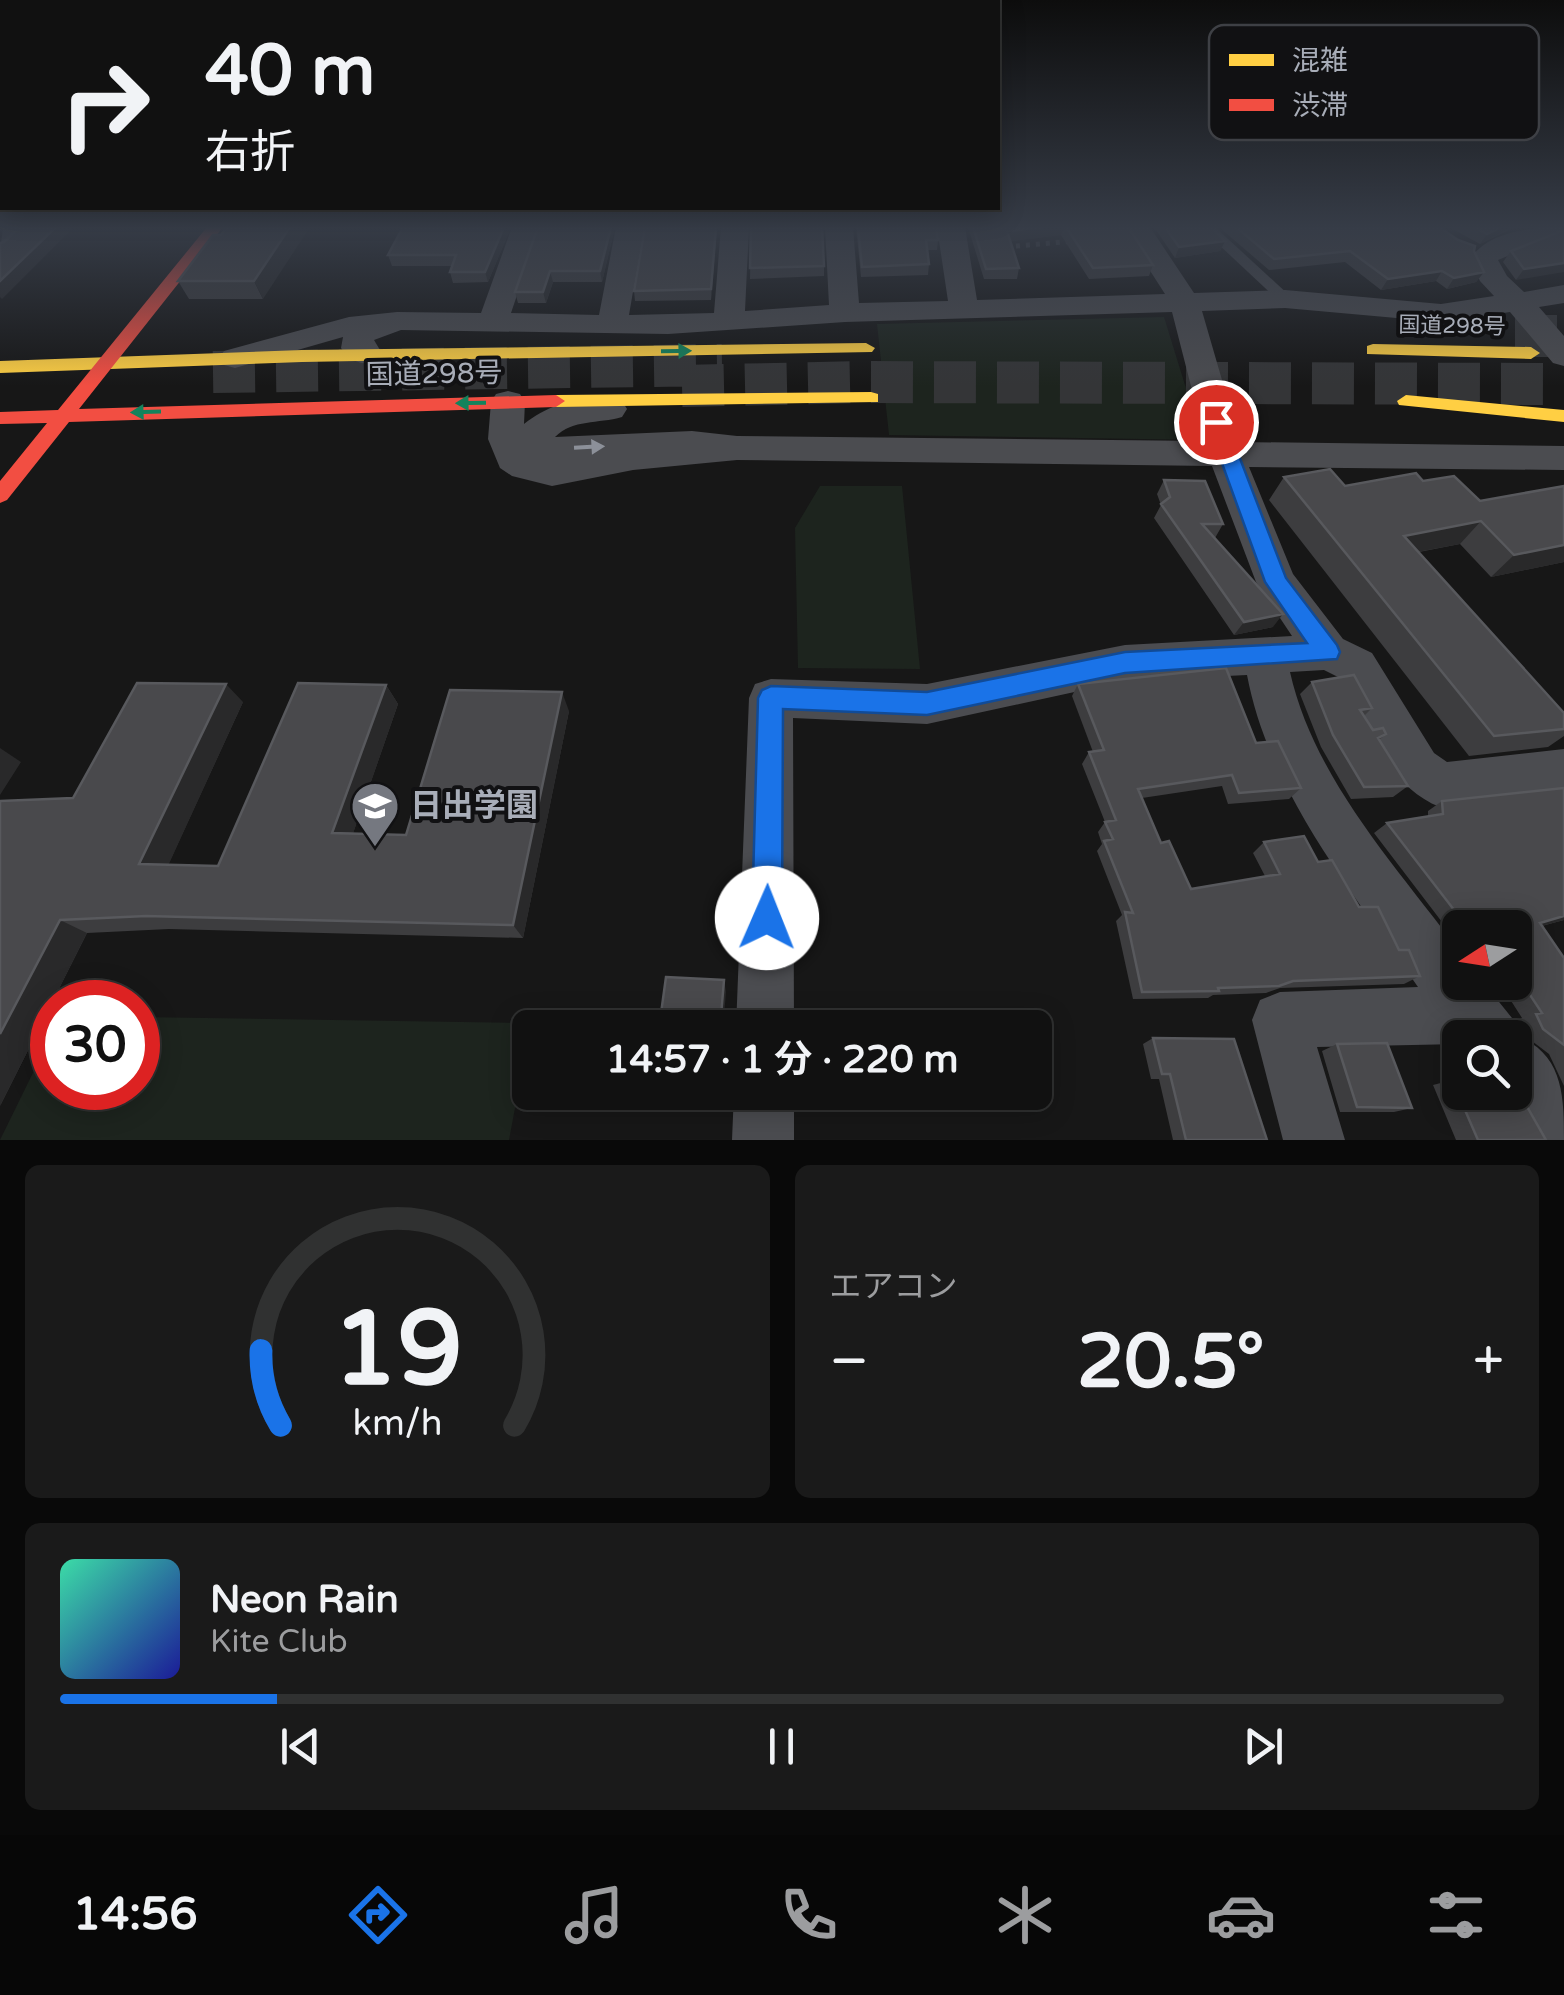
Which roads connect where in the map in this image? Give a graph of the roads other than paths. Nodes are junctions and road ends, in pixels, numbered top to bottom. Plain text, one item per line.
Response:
1 (172, 280) edge
2 (507, 280) edge
3 (620, 280) edge
4 (732, 280) edge
5 (842, 280) edge
6 (959, 280) edge
7 (1171, 280) edge
8 (1265, 280) edge
9 (1494, 280) edge
10 (1564, 294) edge
11 (1285, 299) junction
12 (1185, 302) junction
13 (1518, 302) junction
14 (964, 310) junction
15 (844, 313) junction
16 (397, 322) junction
17 (729, 322) junction
18 (492, 324) junction
19 (612, 325) junction
20 (1523, 344) tunnel mouth
21 (866, 348) dead end
22 (1373, 350) dead end
23 (366, 355) junction
24 (1564, 356) edge
25 (232, 359) junction
26 (104, 363) junction
27 (0, 367) edge
28 (870, 398) dead end
29 (632, 400) junction
30 (1564, 401) edge
31 (508, 402) junction
32 (61, 416) junction
33 (1564, 416) edge
34 (0, 418) edge
35 (737, 448) junction
36 (1226, 456) junction
37 (1564, 458) edge
38 (0, 495) edge
39 (1328, 652) junction
40 (1265, 656) junction
41 (1564, 772) edge
42 (765, 1010) edge
43 (1477, 1020) edge
44 (1442, 1025) edge
45 (1532, 1091) edge
46 (764, 1110) edge
47 (763, 1140) edge
48 (1314, 1140) edge
49 (1564, 1140) edge

1 - 26 main road
2 - 18 street
3 - 19 street
4 - 17 street
5 - 15 street
6 - 14 street
7 - 12 street
8 - 11 lane
9 - 13 street
10 - 13 street
11 - 12 street
11 - 13 street
12 - 14 street
12 - 36 street
13 - 24 street
14 - 15 street
15 - 17 street
16 - 18 street
16 - 23 street
16 - 25 street
17 - 19 street
18 - 19 street
20 - 22 main road
23 -> 21 main road, 国道298号
23 - 25 main road, 国道298号
25 - 26 main road, 国道298号
26 - 27 main road, 国道298号
26 - 32 main road
28 - 29 main road, 国道298号
29 - 31 main road, 国道298号
29 -> 35 street
30 - 33 main road
31 -> 32 main road, 国道298号
31 - 35 street
32 - 34 main road, 国道298号
32 - 38 main road
35 - 36 street
36 - 37 street
36 - 39 street
39 - 40 street
39 - 41 street
40 - 42 street
40 - 43 street
44 - 48 street
45 - 49 street
46 - 47 street

